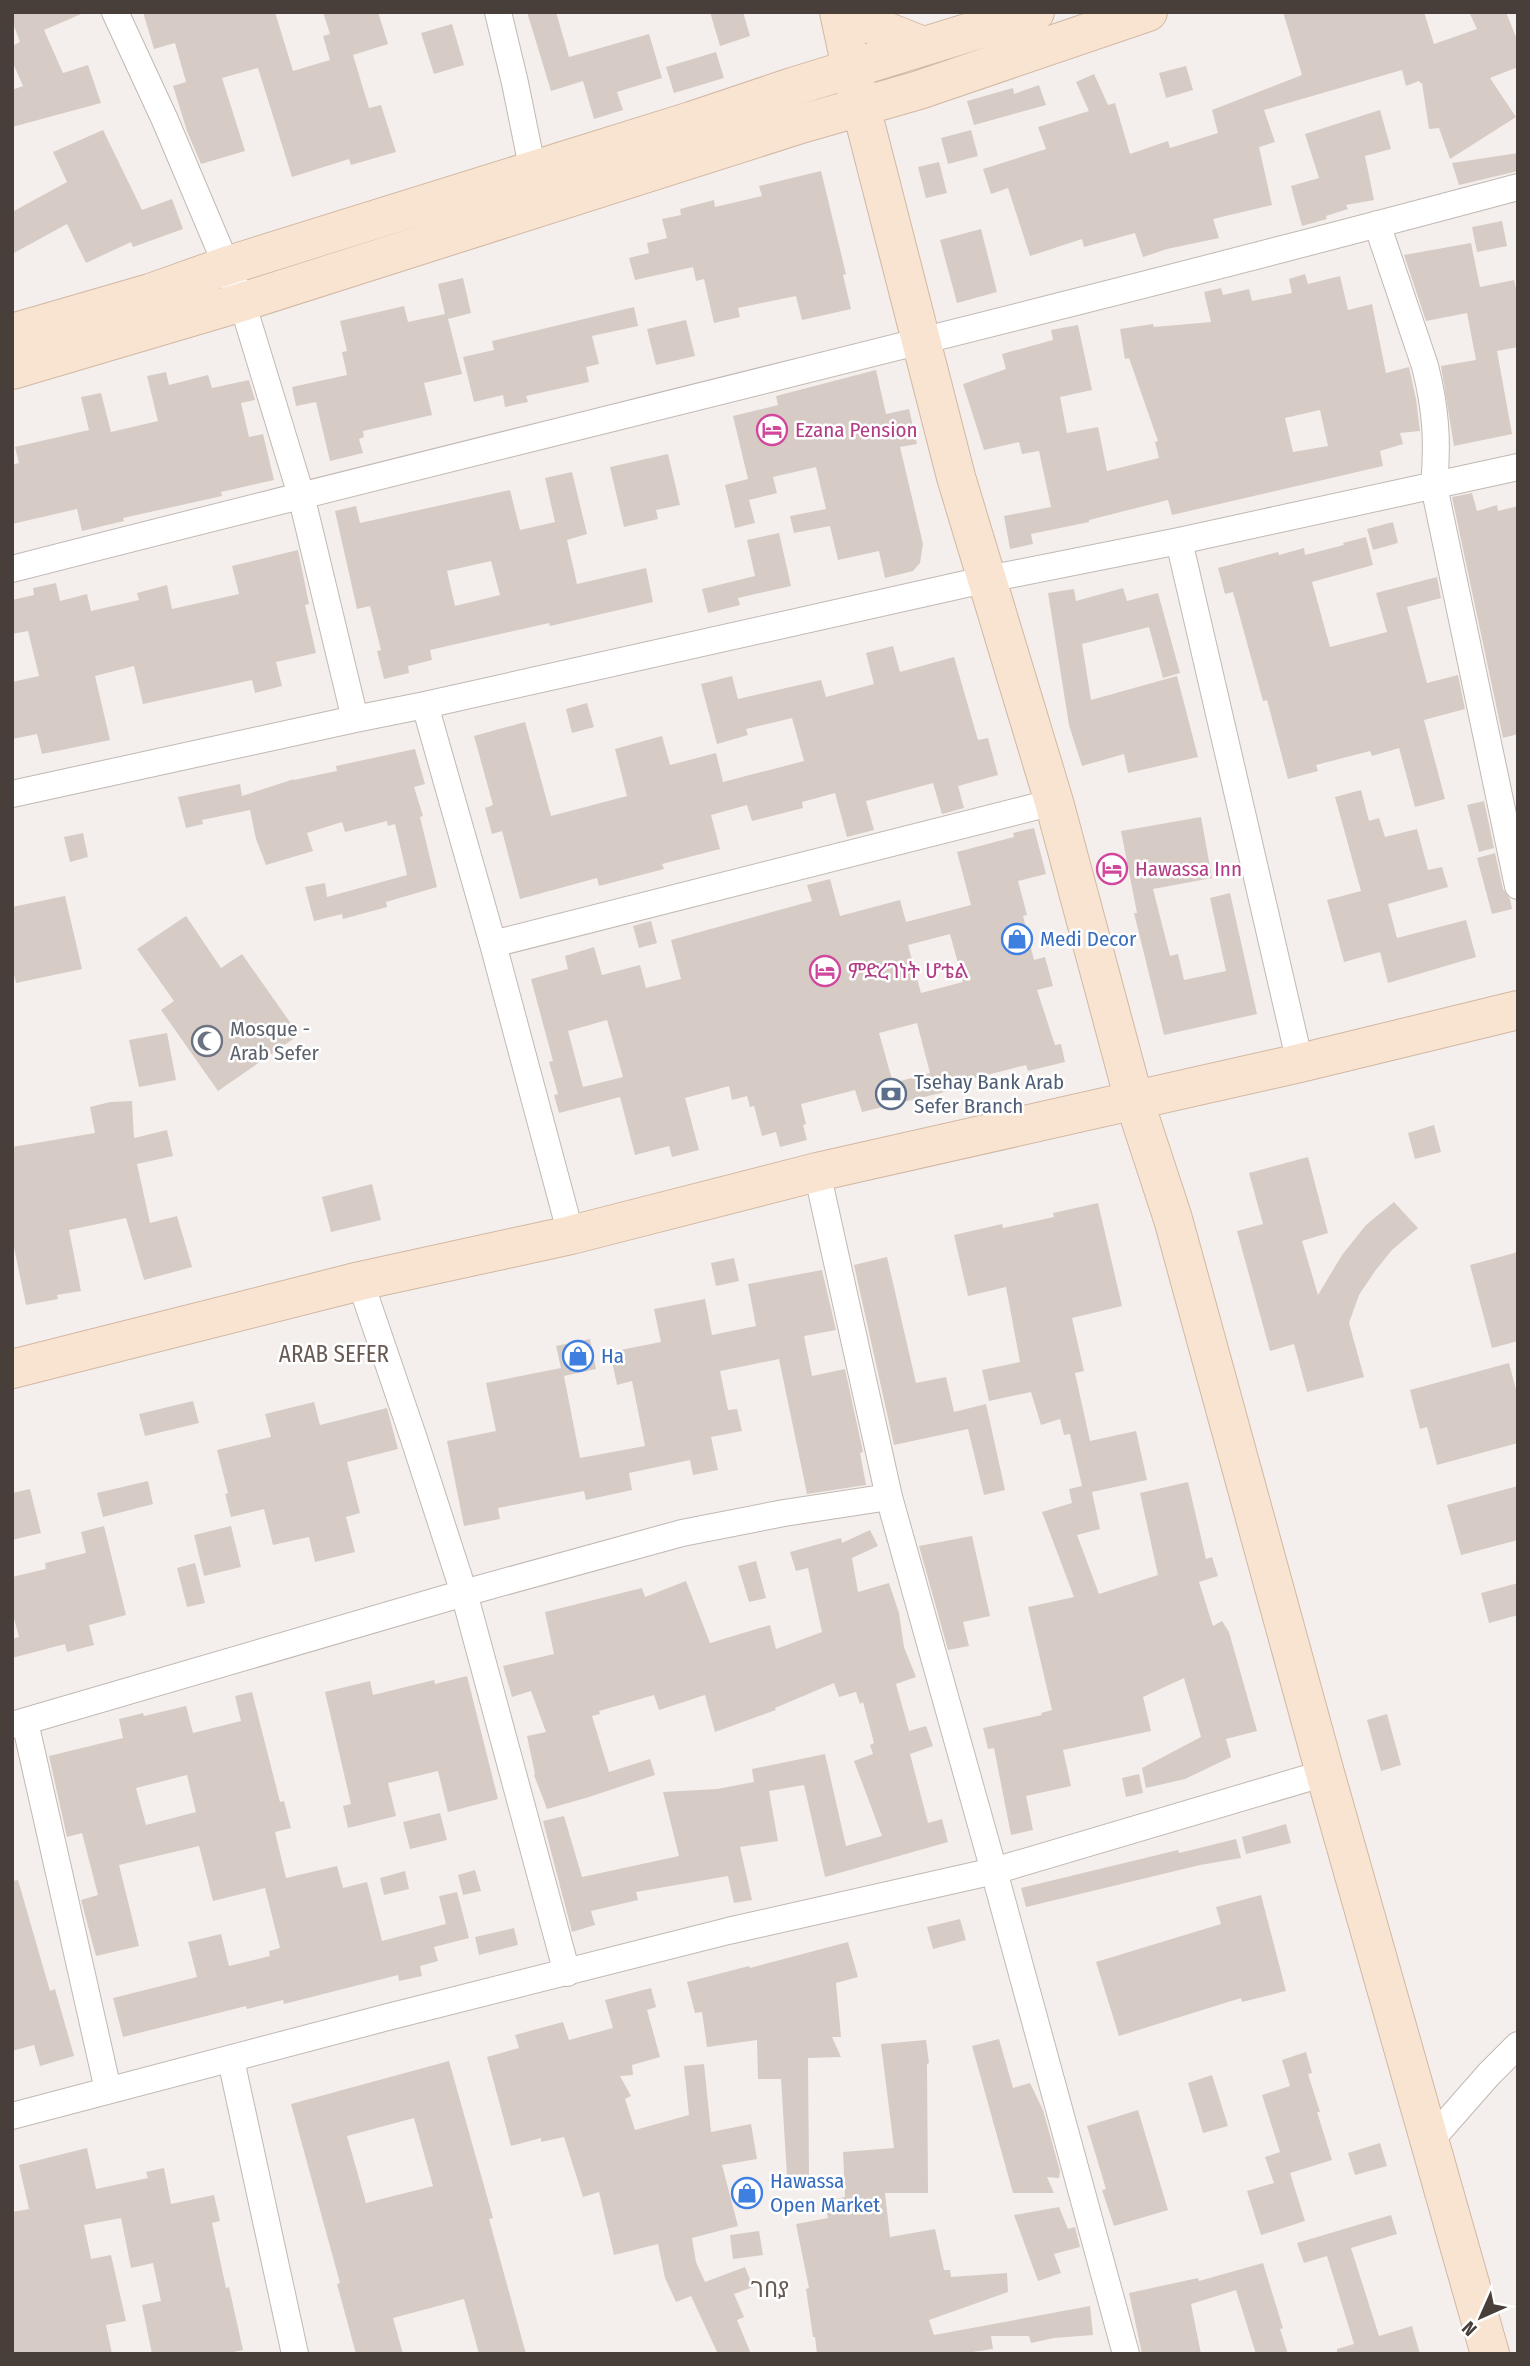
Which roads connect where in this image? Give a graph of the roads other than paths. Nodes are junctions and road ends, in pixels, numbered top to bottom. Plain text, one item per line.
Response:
1 (115, 12) edge
2 (498, 12) edge
3 (1035, 12) edge
4 (1148, 12) edge
5 (845, 15) edge
6 (923, 46) junction
7 (851, 68) junction
8 (792, 87) junction
9 (919, 90) junction
10 (862, 106) junction
11 (801, 124) junction
12 (876, 161) junction
13 (531, 171) junction
14 (1518, 187) edge
15 (542, 208) junction
16 (1377, 224) junction
17 (226, 266) junction
18 (242, 302) junction
19 (12, 333) edge
20 (922, 341) junction
21 (12, 370) edge
22 (1518, 467) edge
23 (1434, 486) junction
24 (301, 495) junction
25 (1179, 541) junction
26 (12, 569) edge
27 (988, 579) junction
28 (425, 705) junction
29 (355, 719) junction
30 (12, 794) edge
31 (1054, 802) junction
32 (1518, 886) edge
33 (494, 944) junction
34 (1518, 1010) edge
35 (1300, 1063) junction
36 (1133, 1100) junction
37 (817, 1172) junction
38 (571, 1235) junction
39 (360, 1281) junction
40 (12, 1369) edge
41 (889, 1497) junction
42 (464, 1593) junction
43 (19, 1724) edge
44 (1325, 1773) junction
45 (995, 1871) junction
46 (567, 1973) junction
47 (1518, 2045) edge
48 (231, 2060) junction
49 (108, 2091) junction
50 (12, 2116) edge
51 (1431, 2140) junction
52 (295, 2354) edge
53 (1126, 2354) edge
54 (1490, 2354) edge

1 - 17 street
2 - 13 street
3 - 6 street
4 - 9 street
5 - 6 street
5 - 7 street
5 - 8 street
6 - 7 street
7 - 8 street
7 - 10 street
8 - 13 street
9 - 10 street
9 - 12 street
10 - 11 street
10 - 12 street
11 - 12 street
11 - 15 street
12 - 20 street
13 - 15 street
13 - 17 street
14 - 16 street
15 - 18 street
16 - 20 street
16 - 23 street
17 - 18 street
17 - 19 street
18 - 21 street
18 - 24 street
20 - 24 street
20 - 27 street
22 - 23 street
23 - 25 street
23 - 32 street
24 - 26 street
24 - 29 street
25 - 27 street
25 - 35 street
27 - 28 street
27 - 31 street
28 - 29 street
28 - 33 street
29 - 30 street
31 - 33 street
31 - 36 street
33 - 38 street
34 - 35 street
35 - 36 street
36 - 37 street
36 - 44 street
37 - 38 street
37 - 41 street
38 - 39 street
39 - 40 street
39 - 42 street
41 - 42 street
41 - 45 street
42 - 43 street
42 - 46 street
43 - 49 street
44 - 45 street
44 - 51 street
45 - 46 street
45 - 53 street
46 - 48 street
47 - 51 street
48 - 49 street
48 - 52 street
49 - 50 street
51 - 54 street

